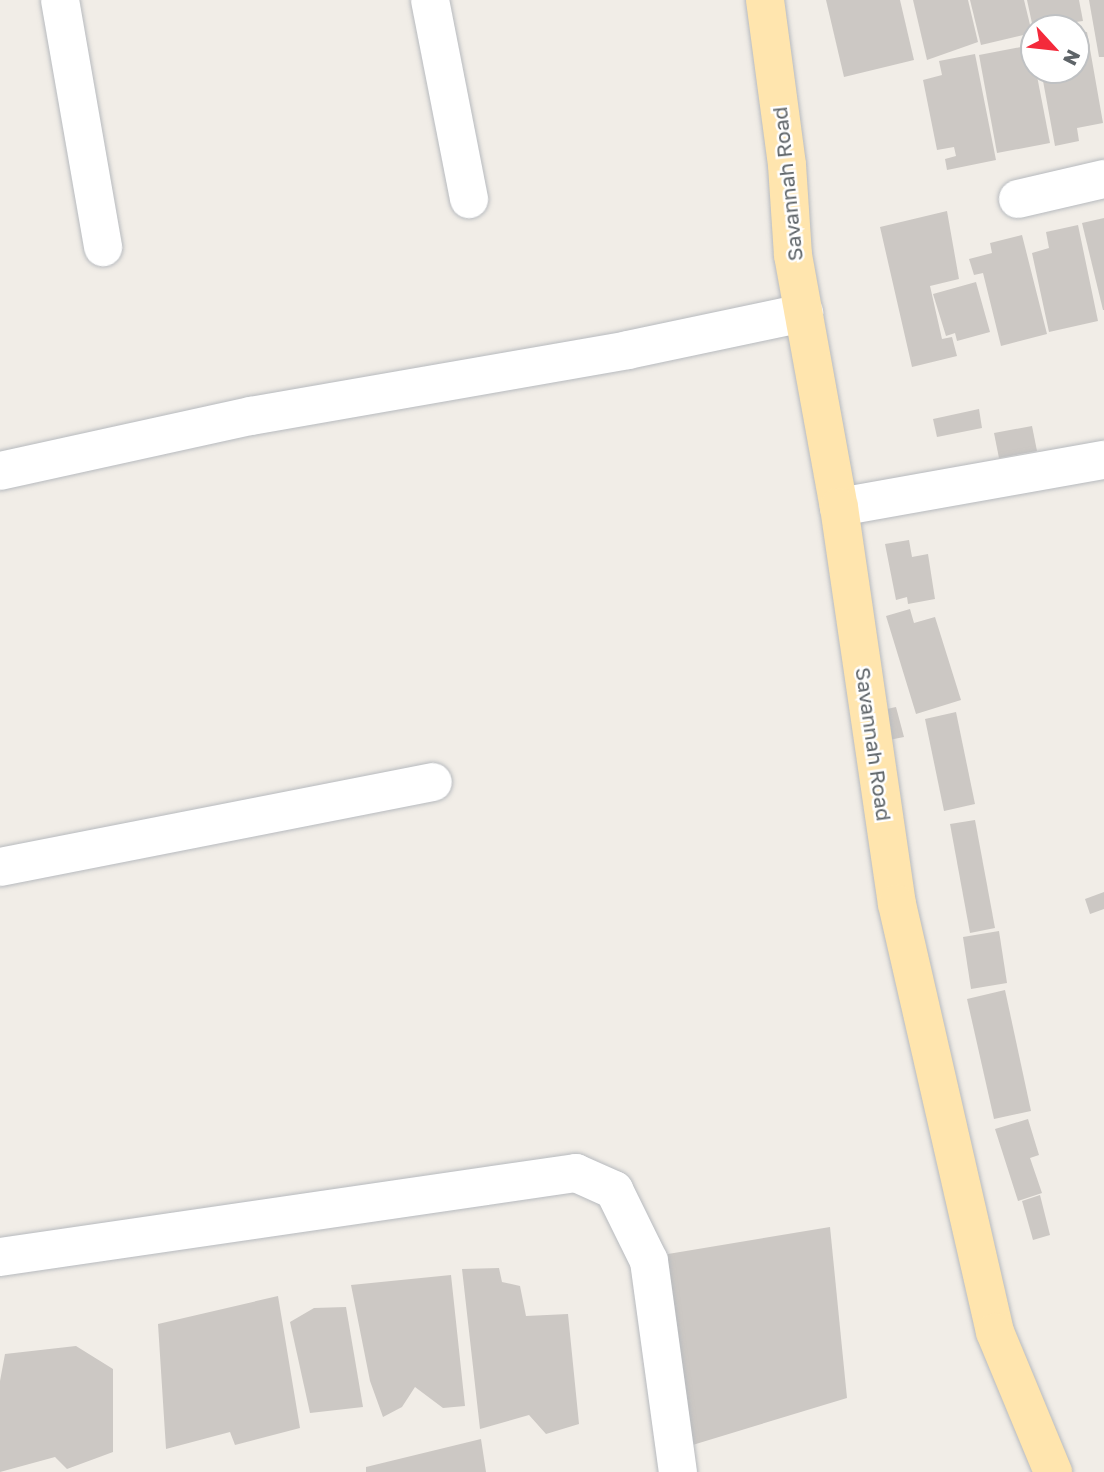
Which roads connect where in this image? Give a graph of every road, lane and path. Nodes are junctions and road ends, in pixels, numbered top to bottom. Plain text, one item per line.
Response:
1 (60, 0) edge
2 (430, 0) edge
3 (765, 0) edge
4 (1104, 179) edge
5 (469, 199) dead end
6 (1018, 199) dead end
7 (103, 247) dead end
8 (804, 313) junction
9 (1104, 460) edge
10 (0, 471) edge
11 (839, 507) junction
12 (433, 782) dead end
13 (0, 867) edge
14 (0, 1257) edge
15 (678, 1472) edge
16 (1053, 1472) edge

1 - 7 street
2 - 5 street
3 - 8 main road, Savannah Road
4 - 6 street
8 - 10 street
8 - 11 main road, Savannah Road
9 - 11 street
11 - 16 main road, Savannah Road
12 - 13 street
14 - 15 street

